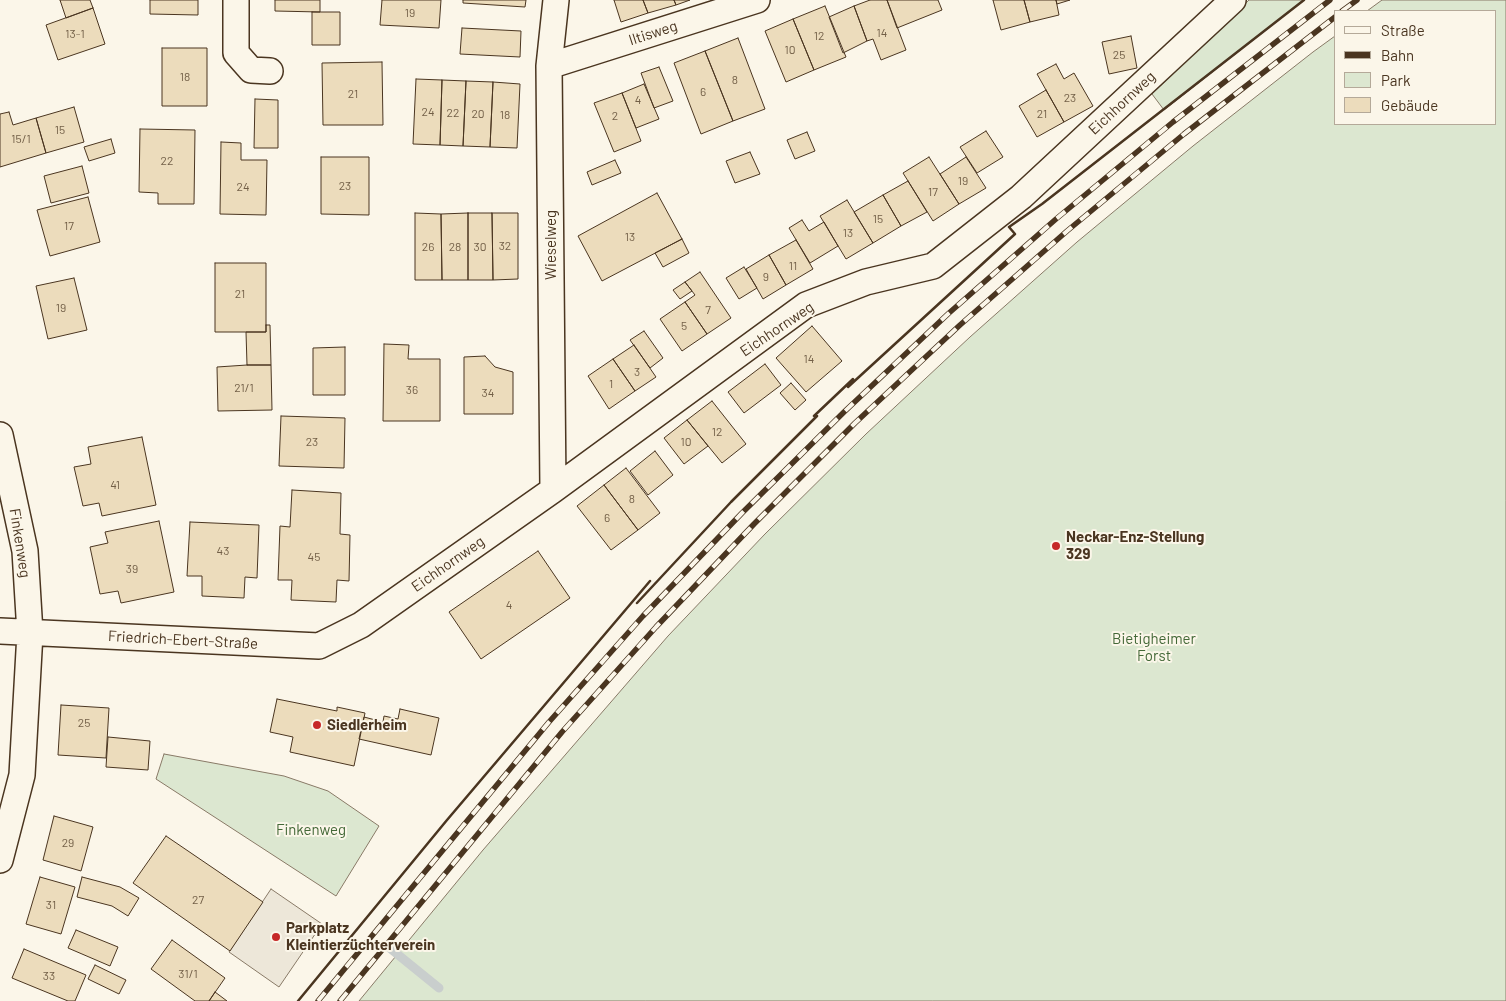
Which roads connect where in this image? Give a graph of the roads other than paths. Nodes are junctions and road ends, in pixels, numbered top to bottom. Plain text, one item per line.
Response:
1 (236, 0) edge
2 (556, 0) edge
3 (756, 0) edge
4 (1233, 0) edge
5 (550, 66) junction
6 (270, 70) dead end
7 (0, 435) edge
8 (553, 490) junction
9 (361, 626) joint
10 (0, 631) edge
11 (30, 633) junction
12 (0, 860) edge

1 - 6 street
2 - 5 street, Wieselweg
3 - 5 street, Iltisweg
4 - 8 street, Eichhornweg
5 - 8 street, Wieselweg
7 - 11 street, Finkenweg
8 - 9 street, Eichhornweg
9 - 11 street, Friedrich-Ebert-Straße
10 - 11 street, Friedrich-Ebert-Straße
11 - 12 street, Finkenweg

